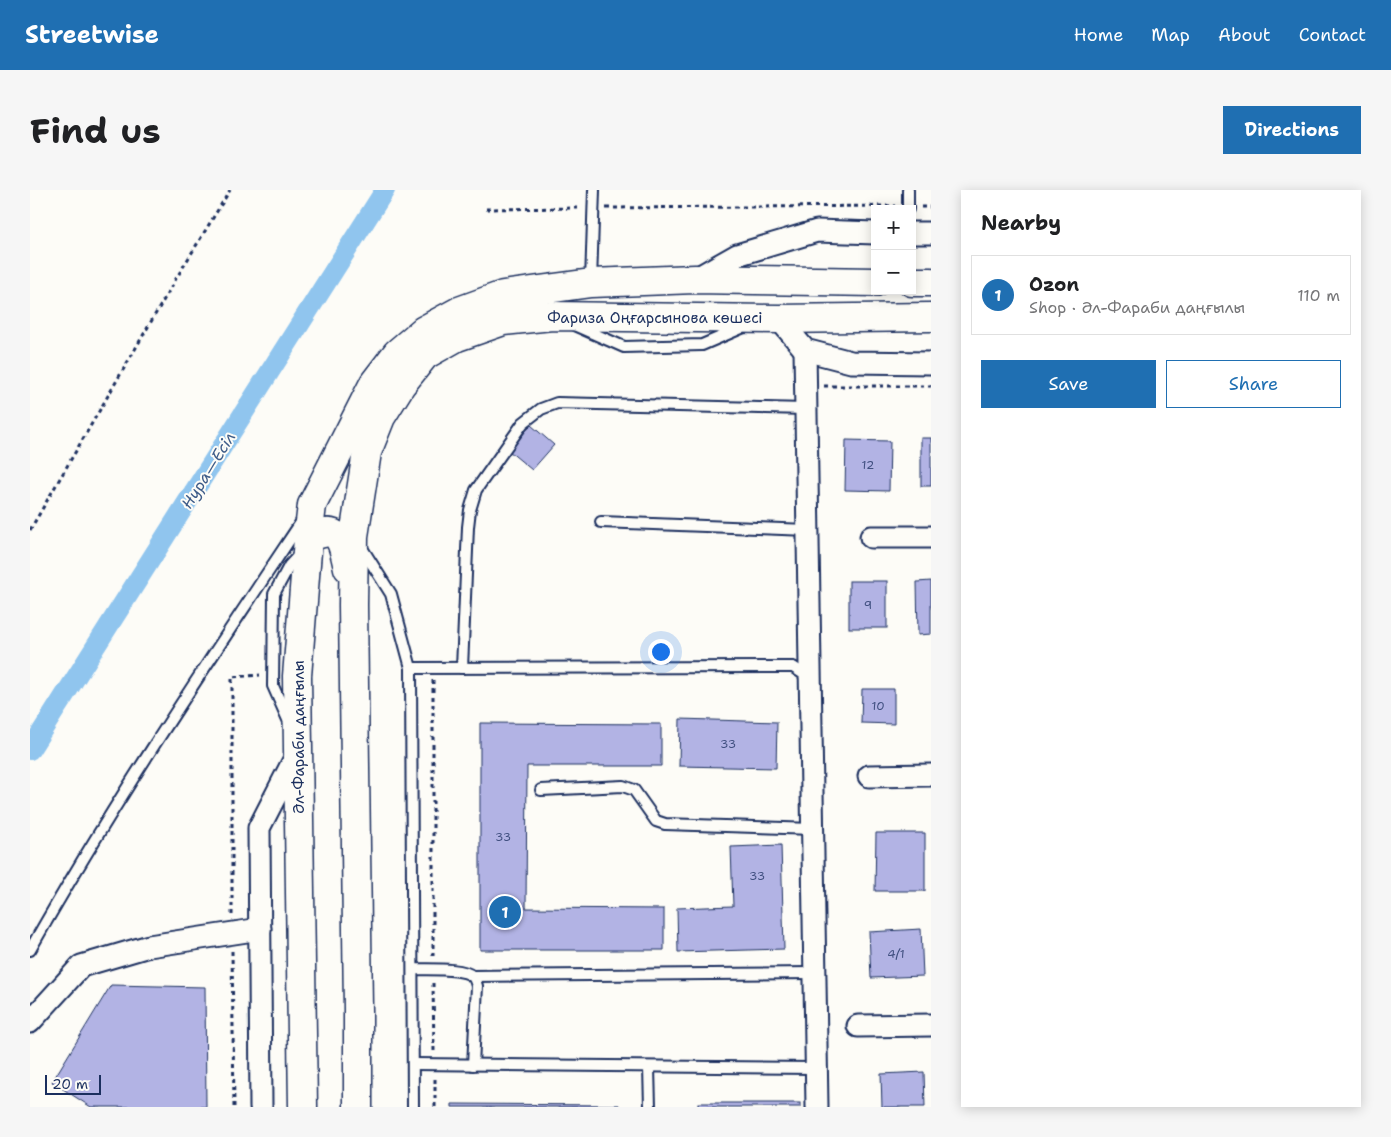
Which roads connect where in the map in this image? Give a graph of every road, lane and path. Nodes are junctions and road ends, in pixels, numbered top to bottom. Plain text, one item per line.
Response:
1 (230, 190) edge
2 (594, 190) edge
3 (908, 190) edge
4 (908, 205) edge
5 (931, 207) edge
6 (592, 208) junction
7 (871, 208) edge
8 (916, 208) edge
9 (486, 209) dead end
10 (871, 233) edge
11 (916, 233) edge
12 (931, 233) edge
13 (695, 279) junction
14 (871, 282) edge
15 (916, 282) edge
16 (931, 282) edge
17 (591, 283) junction
18 (931, 301) edge
19 (931, 317) edge
20 (772, 319) junction
21 (806, 350) junction
22 (931, 363) edge
23 (374, 383) joint
24 (806, 386) junction
25 (931, 386) edge
26 (806, 409) junction
27 (312, 506) junction
28 (601, 522) dead end
29 (30, 530) edge
30 (808, 530) junction
31 (354, 536) junction
32 (871, 536) dead end
33 (931, 537) edge
34 (307, 543) junction
35 (353, 604) junction
36 (411, 668) junction
37 (433, 668) junction
38 (462, 668) junction
39 (273, 674) junction
40 (810, 678) junction
41 (298, 748) junction
42 (931, 775) edge
43 (869, 776) dead end
44 (540, 790) dead end
45 (812, 830) junction
46 (260, 929) junction
47 (232, 933) junction
48 (30, 950) edge
49 (413, 970) junction
50 (433, 970) junction
51 (814, 973) junction
52 (473, 976) junction
53 (30, 1022) edge
54 (931, 1025) edge
55 (858, 1026) dead end
56 (413, 1064) junction
57 (435, 1065) junction
58 (473, 1065) junction
59 (649, 1067) junction
60 (816, 1068) junction
61 (234, 1107) edge
62 (261, 1107) edge
63 (303, 1107) edge
64 (358, 1107) edge
65 (413, 1107) edge
66 (435, 1107) edge
67 (650, 1107) edge
68 (817, 1107) edge

1 - 29 path
2 - 6 lane
3 - 4 lane
5 - 8 path
6 - 7 path
6 - 9 path
6 - 17 lane
10 - 13 street
11 - 12 street
13 - 14 street, Фариза Оңғарсынова көшесі
13 - 17 street, Фариза Оңғарсынова көшесі
15 - 16 street
17 - 23 street, Фариза Оңғарсынова көшесі
18 - 20 street
19 - 20 street, Фариза Оңғарсынова көшесі
20 - 21 street
20 - 31 street, Фариза Оңғарсынова көшесі
21 - 22 street
21 - 24 street
23 - 27 street, Әл-Фараби даңғылы
24 - 25 path
24 - 26 street
26 - 30 street
26 - 38 lane
27 - 34 street, Әл-Фараби даңғылы
27 - 48 lane
28 - 30 lane
30 - 40 street
31 - 35 street
31 - 36 lane
32 - 33 street
34 - 35 street
34 - 39 lane
34 - 41 street, Әл-Фараби даңғылы
35 - 64 street
36 - 37 lane
36 - 49 lane
37 - 38 lane
37 - 50 path
38 - 40 lane
39 - 41 lane
39 - 47 path
40 - 45 street
41 - 46 street
41 - 63 street, Әл-Фараби даңғылы
42 - 43 street
44 - 45 lane
45 - 51 street
46 - 47 street
46 - 62 street
47 - 53 street
47 - 61 path
49 - 50 lane
49 - 56 lane
50 - 52 lane
50 - 57 path
51 - 52 lane
51 - 60 street
52 - 58 lane
54 - 55 street
56 - 57 lane
56 - 65 lane
57 - 58 lane
57 - 66 path
58 - 59 lane
59 - 60 lane
59 - 67 lane
60 - 68 street

